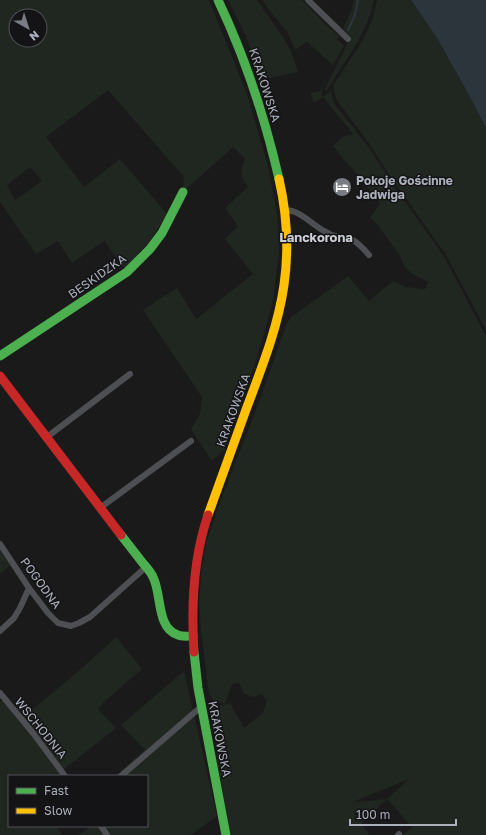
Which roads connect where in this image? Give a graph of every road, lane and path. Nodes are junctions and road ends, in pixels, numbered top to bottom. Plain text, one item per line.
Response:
1 (218, 0) edge
2 (308, 0) edge
3 (348, 39) dead end
4 (183, 192) dead end
5 (285, 210) junction
6 (369, 255) dead end
7 (0, 356) edge
8 (130, 374) dead end
9 (0, 376) edge
10 (47, 437) junction
11 (191, 441) dead end
12 (100, 508) junction
13 (0, 544) edge
14 (146, 567) junction
15 (29, 588) junction
16 (0, 631) edge
17 (193, 636) junction
18 (0, 693) edge
19 (202, 706) junction
20 (65, 775) edge
21 (122, 775) edge
22 (226, 835) edge

1 - 5 main road, KRAKOWSKA
2 - 3 street
4 - 7 main road, BESKIDZKA
5 - 6 street
5 - 17 main road, KRAKOWSKA
8 - 10 street
9 - 10 main road
10 - 12 main road
11 - 12 street
12 - 14 main road
13 - 15 street, POGODNA
14 - 15 street, POGODNA
14 - 17 main road
15 - 16 street
17 - 19 main road, KRAKOWSKA
18 - 20 street, WSCHODNIA
19 - 21 street
19 - 22 main road, KRAKOWSKA

